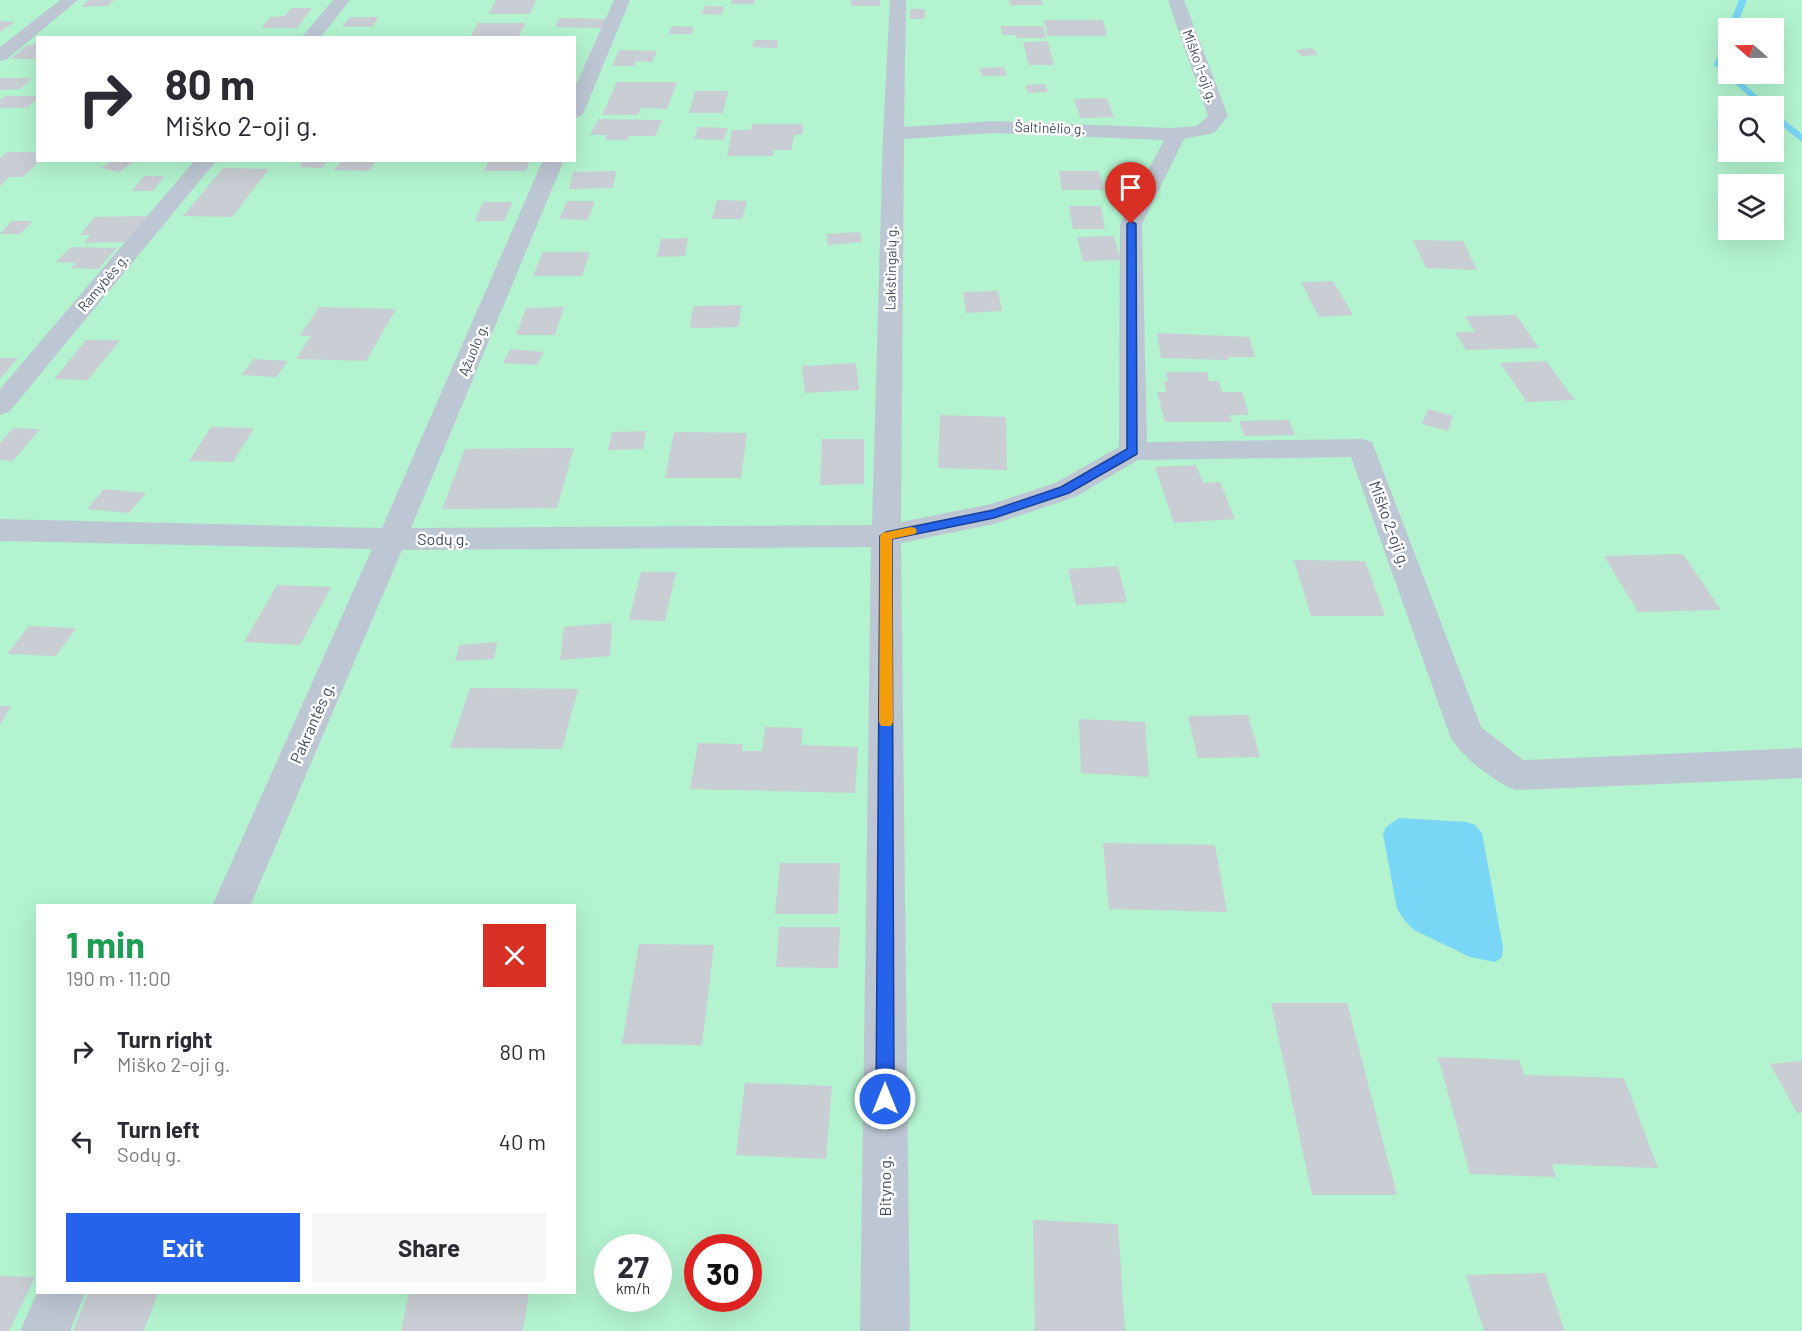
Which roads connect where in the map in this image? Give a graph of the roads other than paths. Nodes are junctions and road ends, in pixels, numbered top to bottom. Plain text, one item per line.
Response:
1 (70, 0) edge
2 (342, 0) edge
3 (622, 0) edge
4 (898, 0) edge
5 (1176, 0) edge
6 (312, 36) edge
7 (0, 56) edge
8 (576, 107) edge
9 (1207, 129) joint
10 (1178, 132) junction
11 (893, 134) junction
12 (205, 162) edge
13 (553, 162) edge
14 (0, 406) edge
15 (1133, 451) junction
16 (0, 530) edge
17 (886, 536) junction
18 (392, 539) junction
19 (1802, 763) edge
20 (232, 904) edge
21 (61, 1294) edge
22 (45, 1331) edge
23 (885, 1331) edge

1 - 7 street
2 - 6 street
3 - 8 street
4 - 11 street, Lakštingalų g.
5 - 9 street, Miško 1-oji g.
9 - 10 street, Šaltinėlio g.
10 - 11 street, Šaltinėlio g.
10 - 15 street
11 - 17 street, Lakštingalų g.
12 - 14 street, Ramybės g.
13 - 18 street, Ąžuolo g.
15 - 17 street, Miško 2-oji g.
15 - 19 street, Miško 2-oji g.
16 - 18 street, Sodų g.
17 - 18 street, Sodų g.
17 - 23 street, Bityno g.
18 - 20 street, Pakrantės g.
21 - 22 street

